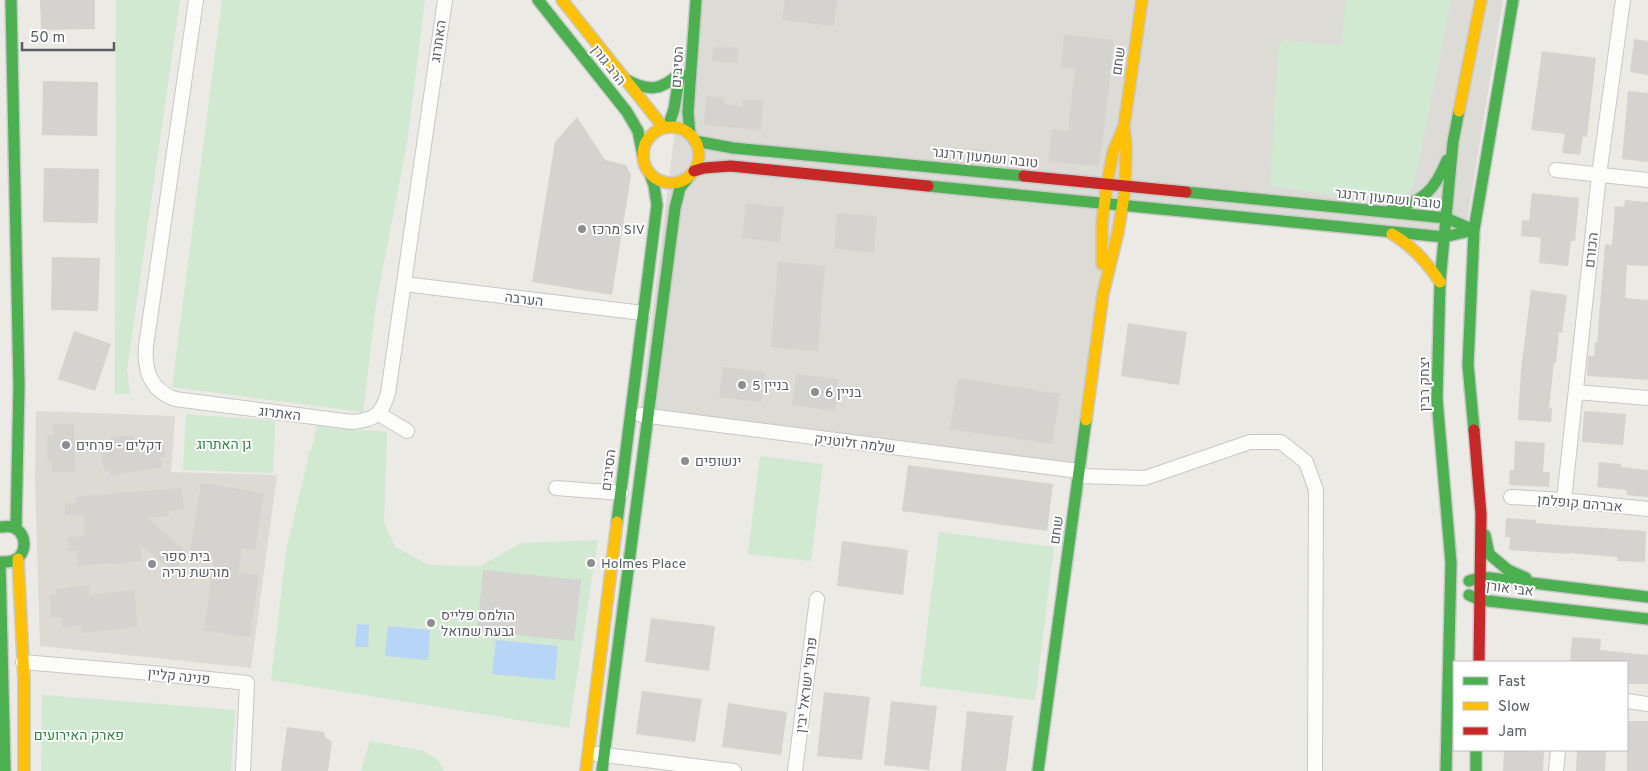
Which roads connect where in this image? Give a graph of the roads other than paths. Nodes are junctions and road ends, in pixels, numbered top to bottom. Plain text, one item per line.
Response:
1 (10, 0) edge
2 (196, 0) edge
3 (445, 0) edge
4 (538, 0) edge
5 (562, 0) edge
6 (1142, 0) edge
7 (1481, 0) edge
8 (1513, 0) edge
9 (1622, 0) edge
10 (696, 1) edge
11 (680, 73) junction
12 (624, 78) junction
13 (1124, 126) junction
14 (666, 128) junction
15 (693, 137) junction
16 (1452, 142) junction
17 (1126, 148) junction
18 (643, 156) junction
19 (1556, 170) dead end
20 (650, 174) junction
21 (1599, 174) junction
22 (691, 175) junction
23 (1648, 180) edge
24 (1107, 184) junction
25 (1124, 186) junction
26 (1162, 190) junction
27 (1104, 203) junction
28 (1122, 205) junction
29 (1376, 212) junction
30 (1446, 218) junction
31 (1474, 230) junction
32 (1386, 231) junction
33 (1444, 237) junction
34 (1440, 282) junction
35 (404, 284) junction
36 (1103, 294) junction
37 (643, 313) junction
38 (1576, 392) junction
39 (1648, 398) edge
40 (379, 414) junction
41 (631, 414) junction
42 (649, 416) junction
43 (407, 431) dead end
44 (1079, 474) junction
45 (556, 488) dead end
46 (621, 493) junction
47 (1511, 498) dead end
48 (1564, 500) junction
49 (1648, 509) edge
50 (1481, 514) junction
51 (0, 527) edge
52 (16, 528) junction
53 (18, 559) junction
54 (0, 562) edge
55 (1482, 577) junction
56 (1544, 585) junction
57 (1451, 588) junction
58 (1648, 597) edge
59 (817, 599) dead end
60 (1480, 600) junction
61 (1510, 604) junction
62 (1648, 619) edge
63 (1480, 645) junction
64 (1480, 661) edge
65 (23, 662) junction
66 (1628, 701) edge
67 (1648, 704) edge
68 (1476, 751) edge
69 (1558, 751) edge
70 (589, 753) junction
71 (605, 755) junction
72 (5, 771) edge
73 (24, 771) edge
74 (243, 771) edge
75 (586, 771) edge
76 (602, 771) edge
77 (734, 771) edge
78 (795, 771) edge
79 (1038, 771) edge
80 (1315, 771) edge
81 (1446, 771) edge
82 (1476, 771) edge
83 (1556, 771) edge

1 - 52 street
2 - 40 street, האתרוג
3 - 35 street, האתרוג
4 - 18 street, הרב גורן
5 - 12 street, הרב גורן
6 - 13 street, שחם
7 - 16 street, יצחק רבין
8 - 31 street
9 - 21 street, הכורם
10 - 11 street, הסיבים
10 - 15 street, הסיבים
11 - 12 street
11 - 14 street, הסיבים
12 - 14 street, הרב גורן
13 - 17 street, שחם
13 - 24 street, שחם
14 - 15 street
14 - 18 street
15 - 22 street
15 - 24 street, טובה ושמעון דרנגר
16 - 29 street
16 - 30 street, יצחק רבין
17 - 25 street, שחם
17 - 26 street
18 - 20 street
19 - 21 street
20 - 22 street
20 - 37 street, הסיבים
21 - 23 street
21 - 38 street, הכורם
22 - 27 street
22 - 42 street
24 - 25 street, טובה ושמעון דרנגר
24 - 27 street, שחם
25 - 26 street, טובה ושמעון דרנגר
25 - 28 street, שחם
26 - 29 street, טובה ושמעון דרנגר
27 - 28 street
27 - 36 street, שחם
28 - 32 street
28 - 36 street, שחם
29 - 30 street, טובה ושמעון דרנגר
30 - 31 street, טובה ושמעון דרנגר
30 - 33 street, יצחק רבין
31 - 33 street
31 - 50 street
32 - 33 street
32 - 34 street
33 - 34 street, יצחק רבין
34 - 57 street, יצחק רבין
35 - 37 street, הערבה
35 - 40 street, האתרוג
36 - 44 street, שחם
37 - 41 street, הסיבים
38 - 39 street
38 - 48 street, הכורם
40 - 43 street
41 - 42 street, שלמה זלוטניק
41 - 46 street, הסיבים
42 - 44 street, שלמה זלוטניק
42 - 71 street
44 - 79 street, שחם
44 - 80 street, שלמה זלוטניק
45 - 46 street
46 - 70 street, הסיבים
47 - 48 street, אברהם קופלמן
48 - 49 street, אברהם קופלמן
50 - 55 street
50 - 56 street
51 - 52 street
52 - 53 street
53 - 54 street
53 - 65 street
54 - 72 street
55 - 56 street, אבי אורן
55 - 57 street, אבי אורן
55 - 60 street
56 - 58 street, אבי אורן
57 - 60 street, אבי אורן
57 - 81 street, יצחק רבין
59 - 78 street, פרופ' ישראל יבין
60 - 61 street, אבי אורן
60 - 63 street
61 - 62 street, אבי אורן
61 - 63 street
63 - 64 street
65 - 73 street
65 - 74 street, פנינה קליין
66 - 67 street
68 - 82 street
69 - 83 street
70 - 71 street
70 - 75 street, הסיבים
71 - 76 street
71 - 77 street

